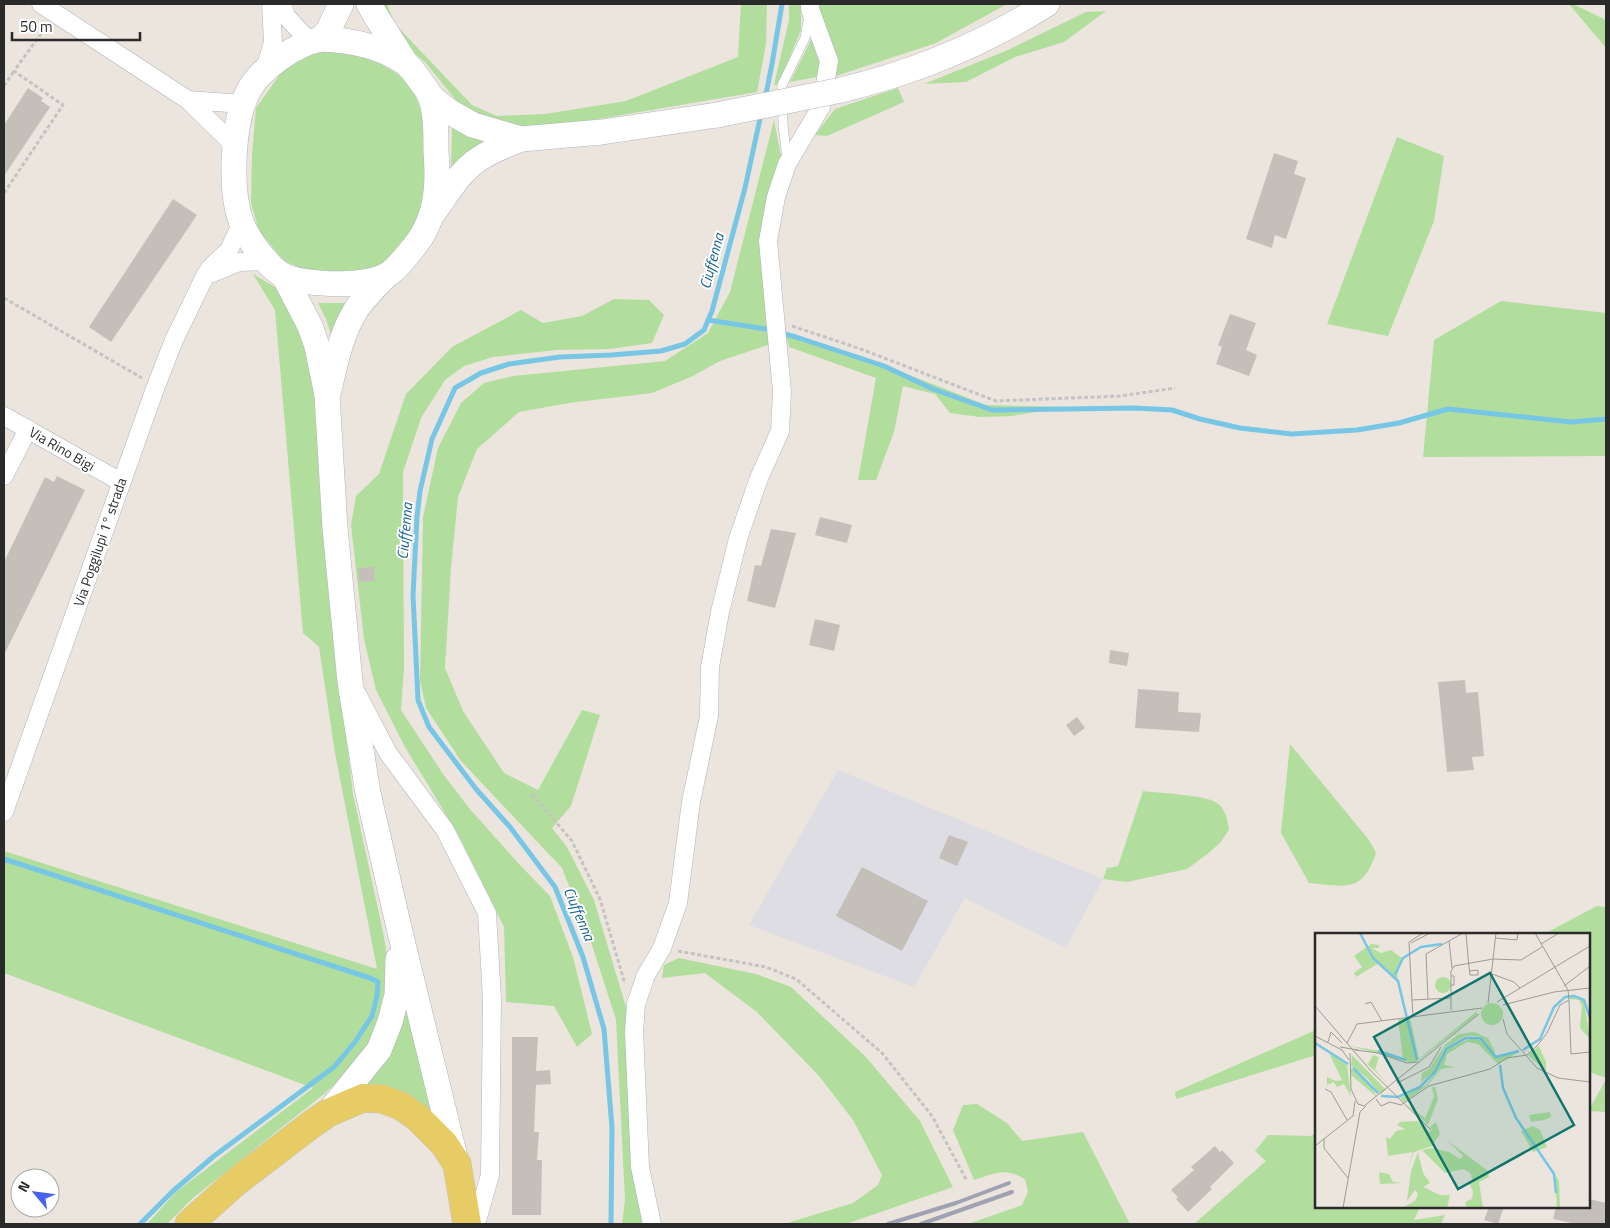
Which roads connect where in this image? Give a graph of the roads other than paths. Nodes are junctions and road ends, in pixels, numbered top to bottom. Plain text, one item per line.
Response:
1 (271, 4) edge
2 (282, 4) edge
3 (341, 4) edge
4 (369, 4) edge
5 (1047, 4) edge
6 (810, 6) edge
7 (49, 9) edge
8 (315, 40) junction
9 (405, 62) junction
10 (265, 70) junction
11 (430, 96) junction
12 (188, 100) junction
13 (243, 104) junction
14 (521, 139) junction
15 (235, 146) junction
16 (787, 164) junction
17 (432, 214) junction
18 (242, 222) junction
19 (276, 269) junction
20 (205, 276) junction
21 (386, 276) junction
22 (327, 395) junction
23 (4, 416) edge
24 (28, 429) junction
25 (4, 476) edge
26 (121, 482) junction
27 (350, 682) junction
28 (4, 812) edge
29 (400, 932) junction
30 (328, 1113) junction
31 (457, 1164) junction
32 (188, 1224) edge
33 (467, 1224) edge
34 (476, 1224) edge
35 (652, 1224) edge

1 - 10 street
2 - 8 street
3 - 8 main road
4 - 9 main road
5 - 14 main road, bridge
6 - 16 lane
6 - 16 street
7 - 12 street
8 - 9 main road
8 - 10 main road
9 - 11 main road
10 - 13 main road
11 - 14 main road
11 - 17 main road
12 - 13 street
12 - 15 street
13 - 15 main road
14 - 17 main road
15 - 18 main road
16 - 35 street
17 - 21 main road
18 - 19 main road
18 - 20 street, Via Poggilupi 1° strada
19 - 20 street
19 - 21 main road
19 - 22 main road
20 - 26 street, Via Poggilupi 1° strada
21 - 22 main road
22 - 27 main road
23 - 24 street, Via Rino Bigi
24 - 25 street
24 - 26 street, Via Rino Bigi
26 - 28 street, Via Poggilupi 1° strada
27 - 29 main road
27 - 34 street
29 - 30 main road
29 - 31 main road
30 - 31 main road
30 - 32 main road
31 - 33 main road

